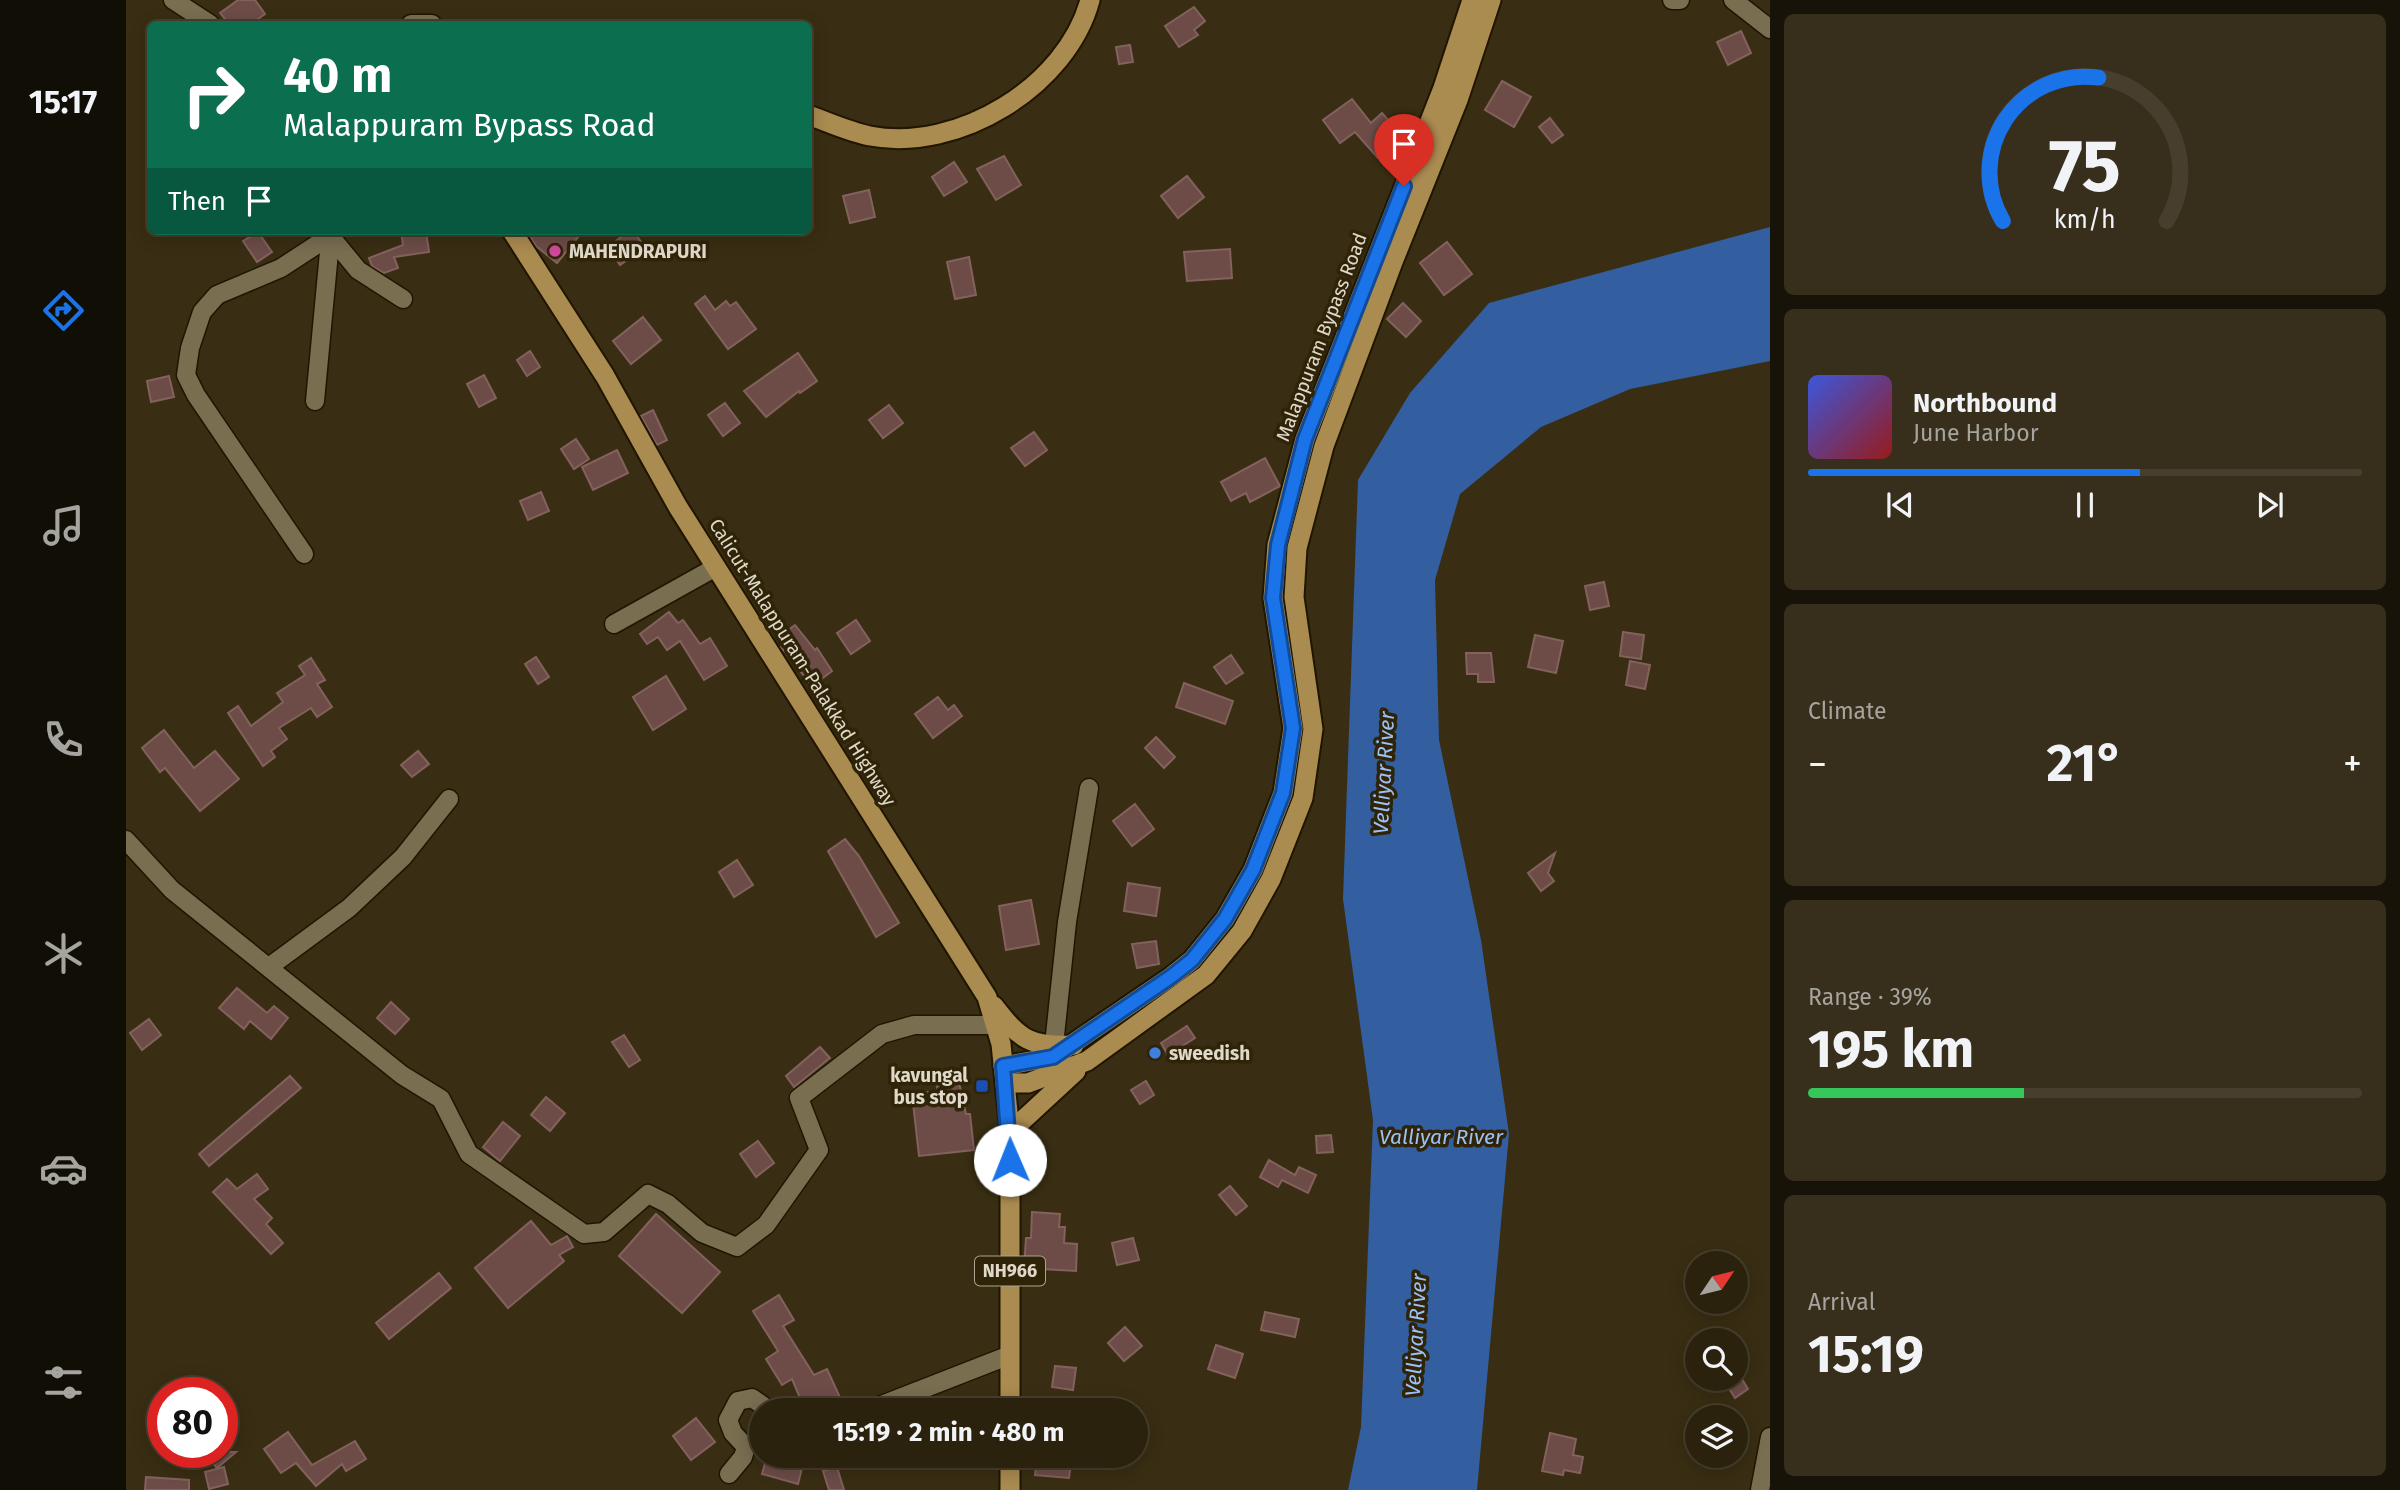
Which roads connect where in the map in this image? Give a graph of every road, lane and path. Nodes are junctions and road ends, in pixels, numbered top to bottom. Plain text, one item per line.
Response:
1 (173, 0) edge
2 (1090, 0) edge
3 (1672, 0) edge
4 (1680, 0) edge
5 (1733, 0) edge
6 (1489, 1) edge
7 (205, 21) edge
8 (1770, 29) edge
9 (812, 116) edge
10 (330, 235) edge
11 (331, 235) edge
12 (332, 235) edge
13 (515, 235) edge
14 (403, 299) dead end
15 (315, 401) dead end
16 (304, 554) dead end
17 (716, 567) junction
18 (614, 624) dead end
19 (1089, 788) dead end
20 (449, 799) dead end
21 (126, 841) edge
22 (269, 967) junction
23 (987, 997) junction
24 (995, 1025) junction
25 (1054, 1045) junction
26 (1074, 1045) junction
27 (1087, 1061) junction
28 (1004, 1075) junction
29 (1010, 1132) junction
30 (1010, 1355) junction
31 (900, 1398) edge
32 (1010, 1398) edge
33 (749, 1399) edge
34 (1770, 1437) edge
35 (1010, 1468) edge
36 (729, 1474) dead end
37 (1010, 1490) edge
38 (1760, 1490) edge

1 - 7 street
2 - 9 highway
3 - 4 street
5 - 8 street
6 - 26 highway, Malappuram Bypass Road
6 - 27 highway, Malappuram Bypass Road
10 - 16 street
11 - 15 street
12 - 14 street
13 - 17 highway, Calicut-Malappuram-Palakkad Highway
17 - 18 street
17 - 23 highway, Calicut-Malappuram-Palakkad Highway
19 - 25 street
20 - 22 street
21 - 22 street
22 - 24 street
23 - 24 highway, Calicut-Malappuram-Palakkad Highway
23 - 25 highway
24 - 28 highway, Calicut-Malappuram-Palakkad Highway
25 - 26 highway
26 - 28 highway, Malappuram Bypass Road
27 - 28 highway, Malappuram Bypass Road
27 - 29 highway
28 - 29 highway, Calicut-Malappuram-Palakkad Highway
29 - 30 highway, NH966
30 - 31 street
30 - 32 highway, NH966
33 - 36 street
34 - 38 street
35 - 37 highway

